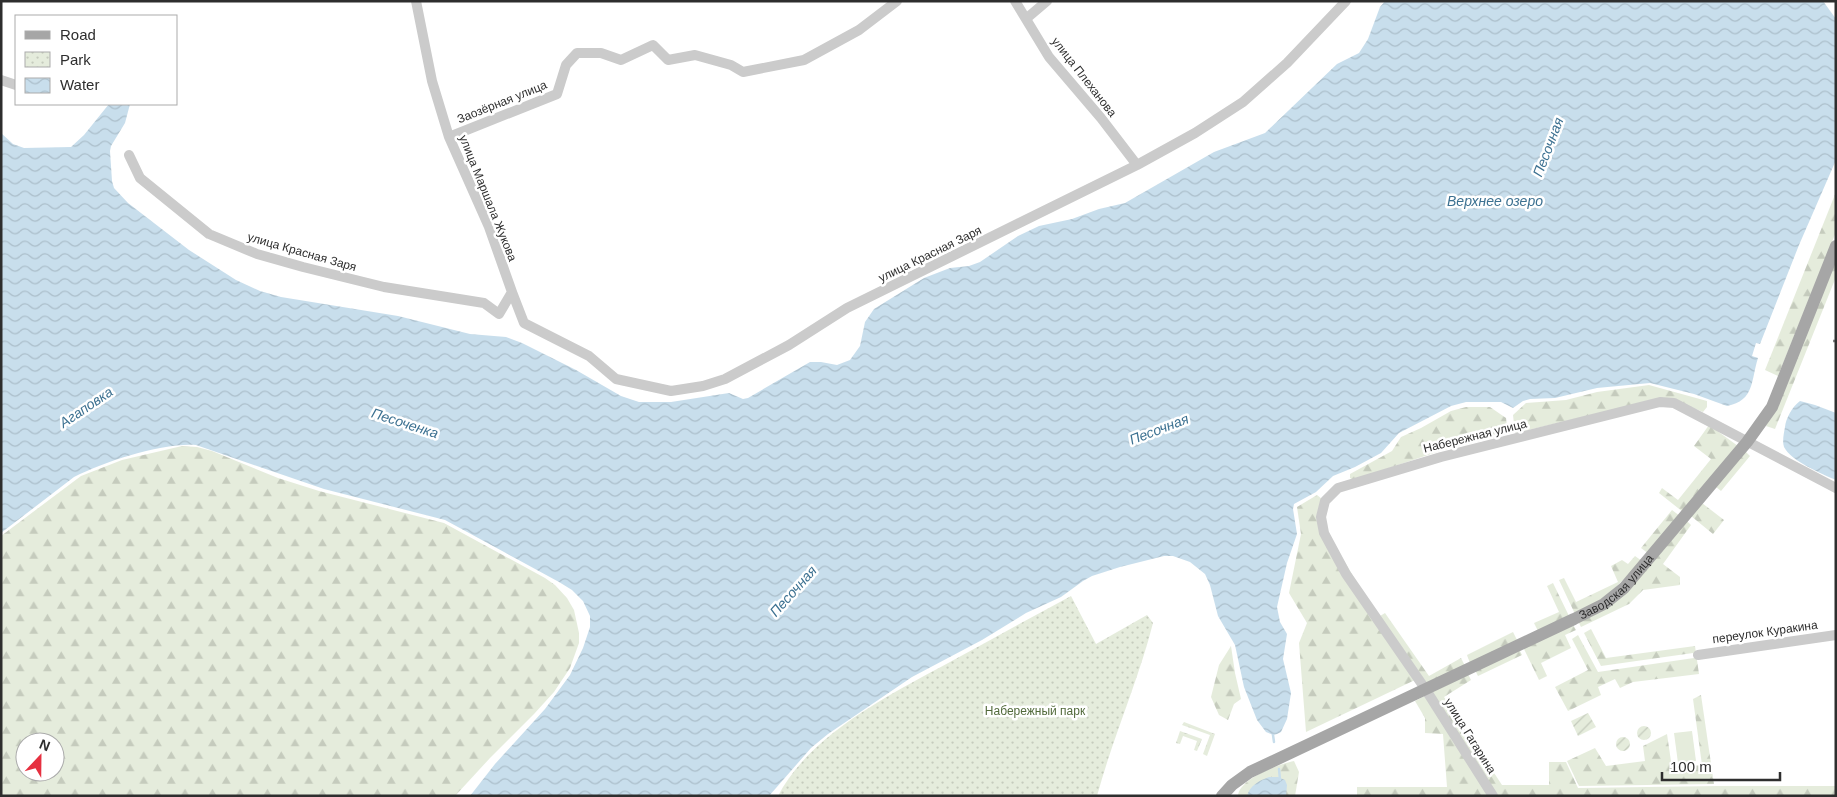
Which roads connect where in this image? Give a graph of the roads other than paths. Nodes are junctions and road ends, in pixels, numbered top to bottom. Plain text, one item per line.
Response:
1 (416, 1) edge
2 (897, 1) edge
3 (1015, 1) edge
4 (1047, 1) edge
5 (1346, 1) edge
6 (1027, 18) junction
7 (1, 80) edge
8 (15, 85) edge
9 (449, 137) junction
10 (129, 155) dead end
11 (1138, 165) junction
12 (1836, 246) edge
13 (512, 292) junction
14 (1747, 442) junction
15 (1836, 488) edge
16 (1836, 635) edge
17 (1698, 655) dead end
18 (1426, 690) junction
19 (1222, 796) edge
20 (1493, 796) edge

1 - 9 street, улица Маршала Жукова
2 - 9 street, Заозёрная улица
3 - 6 street, улица Плеханова
4 - 6 street
5 - 11 street, улица Красная Заря
6 - 11 street, улица Плеханова
7 - 8 street
9 - 13 street, улица Маршала Жукова
10 - 13 street, улица Красная Заря
11 - 13 street, улица Красная Заря
12 - 14 main road, Заводская улица
14 - 15 street, Набережная улица
14 - 18 main road, Заводская улица
14 - 18 street, Набережная улица
16 - 17 street, переулок Куракина
18 - 19 main road, Заводская улица
18 - 20 street, улица Гагарина

